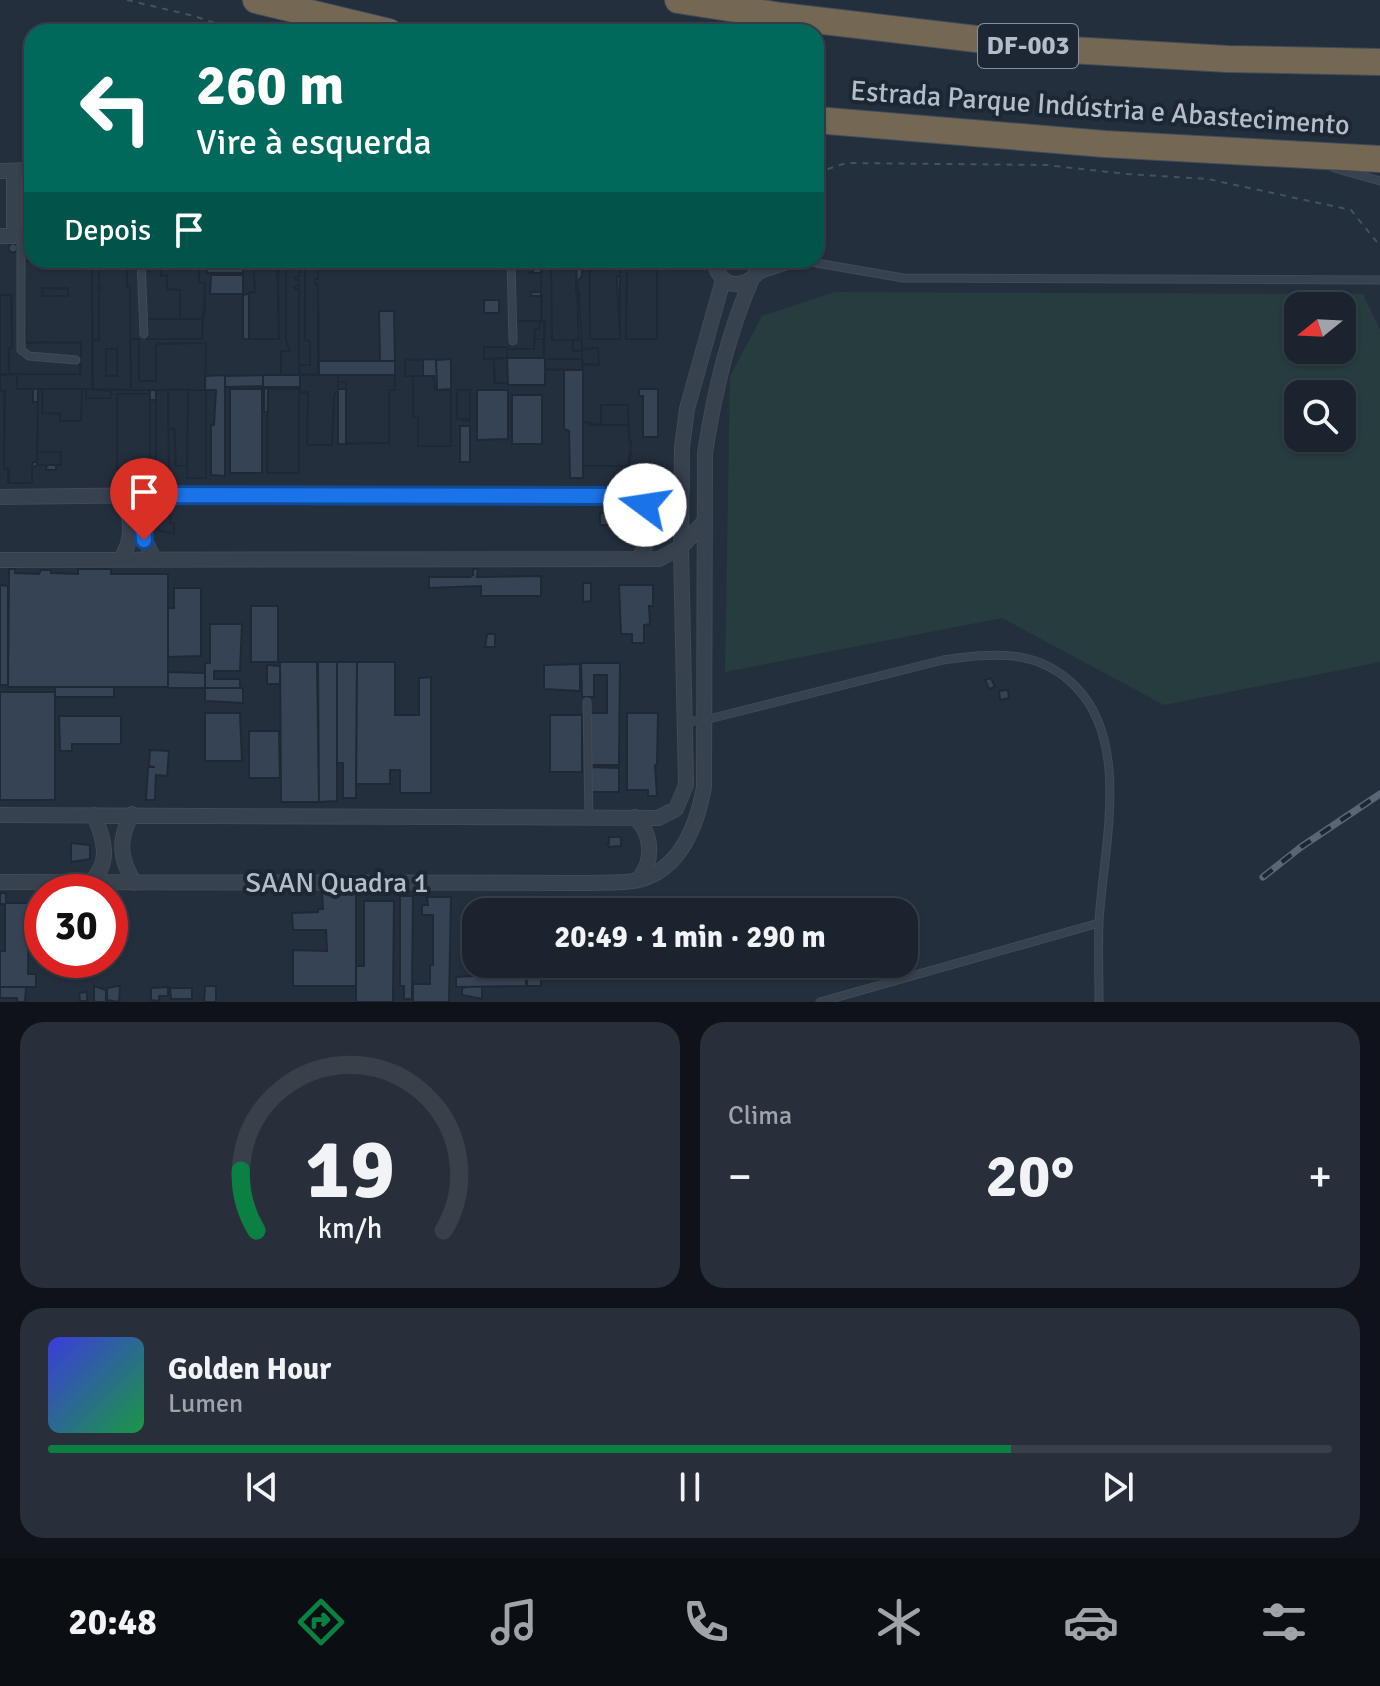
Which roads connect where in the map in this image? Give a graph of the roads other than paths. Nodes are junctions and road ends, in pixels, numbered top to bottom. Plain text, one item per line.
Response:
1 (256, 0) edge
2 (678, 0) edge
3 (356, 24) edge
4 (1380, 62) edge
5 (824, 123) edge
6 (1278, 153) junction
7 (1380, 159) edge
8 (7, 171) edge
9 (1380, 181) edge
10 (17, 236) edge
11 (824, 264) edge
12 (141, 268) edge
13 (511, 268) edge
14 (714, 268) edge
15 (715, 268) edge
16 (761, 268) edge
17 (782, 268) edge
18 (755, 278) junction
19 (1380, 280) edge
20 (144, 334) dead end
21 (513, 341) dead end
22 (76, 360) dead end
23 (682, 487) junction
24 (160, 495) junction
25 (120, 496) junction
26 (640, 496) junction
27 (0, 497) edge
28 (704, 522) junction
29 (681, 547) junction
30 (121, 559) junction
31 (638, 559) junction
32 (659, 559) junction
33 (0, 560) edge
34 (155, 560) junction
35 (682, 575) junction
36 (587, 702) dead end
37 (705, 720) junction
38 (684, 722) junction
39 (132, 814) junction
40 (0, 815) edge
41 (94, 815) junction
42 (635, 817) junction
43 (589, 818) junction
44 (97, 874) edge
45 (638, 881) junction
46 (0, 882) edge
47 (24, 882) edge
48 (128, 883) edge
49 (135, 883) junction
50 (1099, 923) junction
51 (820, 1002) edge
52 (1099, 1002) edge

1 - 3 highway
2 - 4 highway, Estrada Parque Indústria e Abastecimento / DF-003
5 - 6 highway, Estrada Parque Indústria e Abastecimento
6 - 7 highway, Estrada Parque Indústria e Abastecimento
6 - 9 lane
8 - 10 street
10 - 22 lane
11 - 19 lane
12 - 20 lane
13 - 21 lane
14 - 23 street
15 - 18 street
16 - 18 street
17 - 18 lane
18 - 28 street
23 - 26 street
23 - 29 street
24 - 25 street
24 - 26 street
24 - 34 street
25 - 27 street
25 - 30 street
26 - 31 street
28 - 29 street
28 - 37 street
29 - 32 street
29 - 35 street
30 - 33 street
30 - 34 street
31 - 32 street
31 - 34 street
32 - 35 street
35 - 38 street
36 - 43 lane
37 - 38 lane
37 - 45 street
37 - 50 lane
38 - 42 street
39 - 41 street
39 - 43 street
39 - 49 street
40 - 41 street
41 - 44 street
42 - 43 street
42 - 45 street
45 - 49 street, SAAN Quadra 1
46 - 47 street, SAAN Quadra 1
48 - 49 street, SAAN Quadra 1
50 - 51 lane
50 - 52 lane

